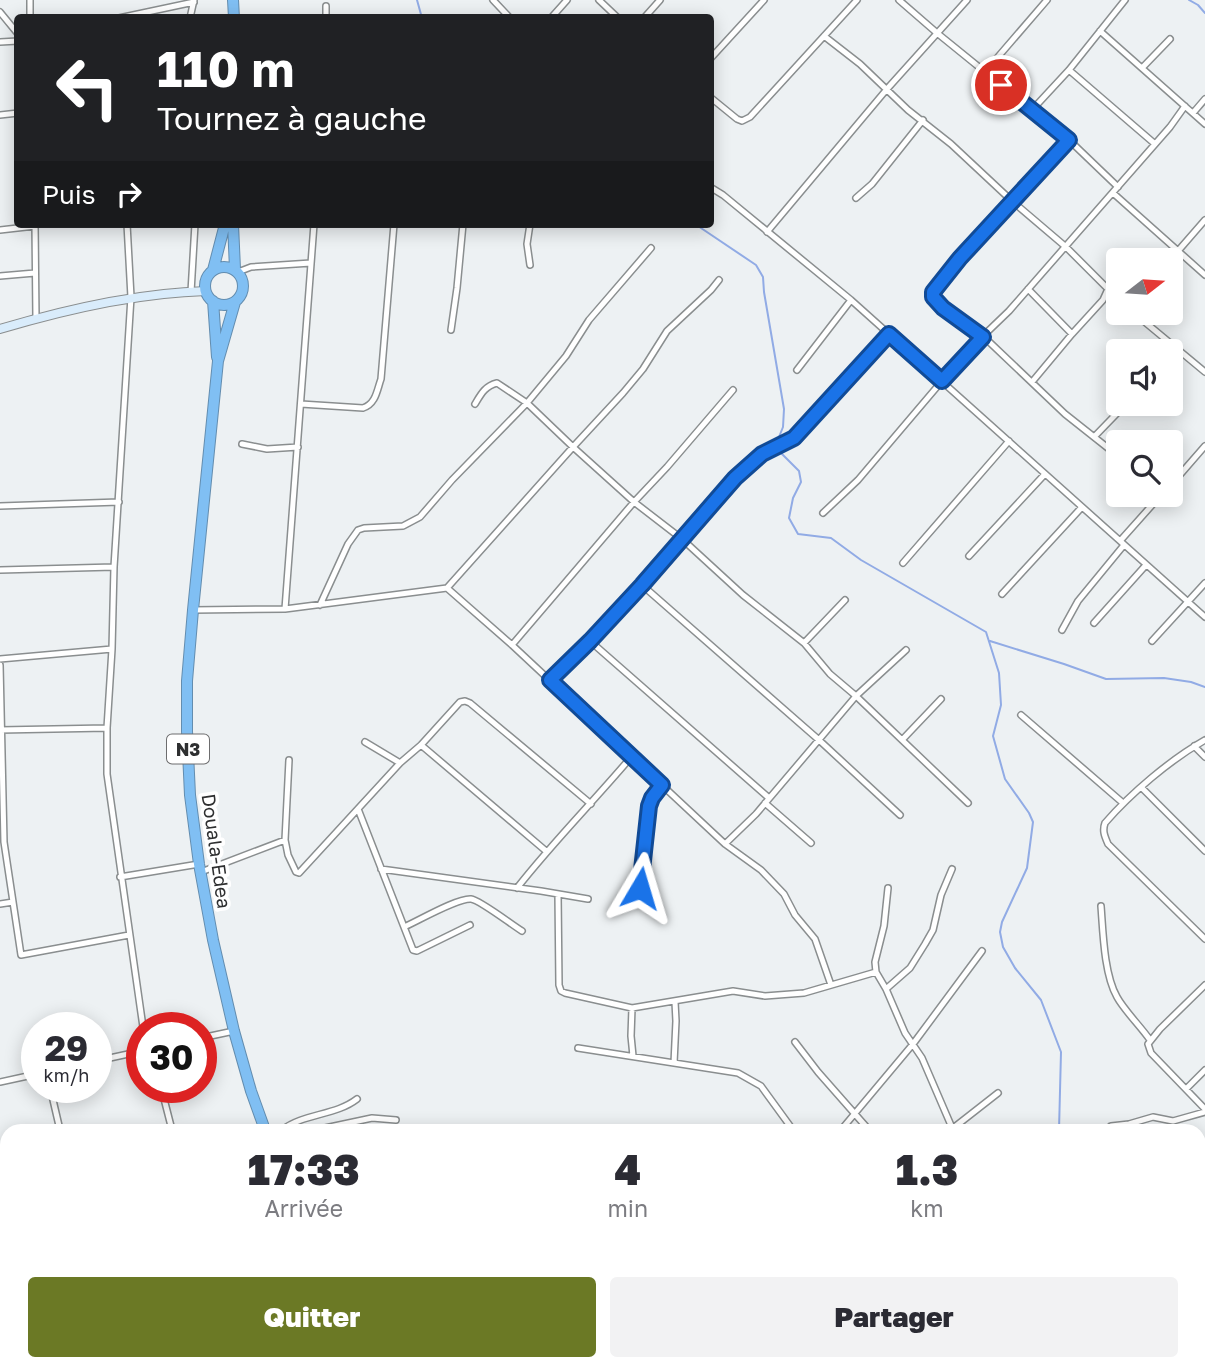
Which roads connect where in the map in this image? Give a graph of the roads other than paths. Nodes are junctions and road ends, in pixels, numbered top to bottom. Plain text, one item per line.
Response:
1 (493, 0) edge
2 (567, 0) edge
3 (599, 0) edge
4 (660, 0) edge
5 (764, 0) edge
6 (857, 0) edge
7 (899, 0) edge
8 (967, 0) edge
9 (1047, 0) edge
10 (1125, 0) edge
11 (194, 1) edge
12 (326, 6) dead end
13 (0, 12) edge
14 (137, 14) edge
15 (326, 14) edge
16 (506, 14) edge
17 (555, 14) edge
18 (614, 14) edge
19 (648, 14) edge
20 (14, 29) edge
21 (1100, 31) junction
22 (937, 33) junction
23 (824, 36) junction
24 (1170, 38) dead end
25 (714, 55) edge
26 (1142, 68) junction
27 (1069, 70) junction
28 (985, 72) junction
29 (887, 89) junction
30 (1205, 99) edge
31 (714, 100) edge
32 (1185, 106) junction
33 (1032, 110) junction
34 (1193, 113) junction
35 (923, 120) junction
36 (1205, 124) edge
37 (1069, 140) junction
38 (1155, 144) junction
39 (1118, 187) junction
40 (714, 189) edge
41 (1113, 193) junction
42 (856, 198) dead end
43 (1012, 201) junction
44 (1205, 220) edge
45 (35, 228) edge
46 (127, 228) edge
47 (195, 228) edge
48 (224, 228) edge
49 (233, 228) edge
50 (314, 228) edge
51 (394, 228) edge
52 (463, 228) edge
53 (529, 228) edge
54 (766, 232) junction
55 (1066, 247) junction
56 (651, 248) dead end
57 (1175, 248) edge
58 (1181, 248) edge
59 (1183, 255) edge
60 (311, 263) junction
61 (530, 265) dead end
62 (213, 270) junction
63 (237, 271) junction
64 (36, 273) junction
65 (1205, 275) edge
66 (0, 276) edge
67 (719, 280) dead end
68 (1106, 287) edge
69 (1028, 289) junction
70 (191, 292) junction
71 (206, 292) junction
72 (1106, 293) edge
73 (131, 297) junction
74 (851, 300) junction
75 (213, 301) junction
76 (235, 302) junction
77 (36, 318) junction
78 (1150, 326) edge
79 (0, 329) edge
80 (451, 330) dead end
81 (889, 334) junction
82 (1072, 334) junction
83 (983, 337) junction
84 (1166, 339) edge
85 (1183, 353) edge
86 (218, 360) junction
87 (797, 370) dead end
88 (1205, 372) edge
89 (942, 381) junction
90 (1032, 382) junction
91 (733, 390) dead end
92 (527, 403) junction
93 (301, 404) junction
94 (475, 404) dead end
95 (1114, 416) edge
96 (1095, 436) junction
97 (1009, 441) junction
98 (242, 444) dead end
99 (1106, 446) edge
100 (1205, 446) edge
101 (298, 447) junction
102 (573, 447) junction
103 (1183, 471) edge
104 (1045, 474) junction
105 (119, 502) junction
106 (634, 502) junction
107 (0, 506) edge
108 (1082, 507) junction
109 (1151, 507) edge
110 (823, 513) dead end
111 (682, 539) junction
112 (1122, 543) junction
113 (969, 556) dead end
114 (903, 563) dead end
115 (1146, 565) junction
116 (114, 567) junction
117 (0, 570) edge
118 (1205, 583) edge
119 (642, 585) junction
120 (447, 588) junction
121 (1002, 594) dead end
122 (845, 600) dead end
123 (1188, 602) junction
124 (320, 606) junction
125 (285, 609) junction
126 (193, 610) junction
127 (1205, 617) edge
128 (1094, 623) dead end
129 (1062, 630) dead end
130 (590, 641) junction
131 (1152, 641) dead end
132 (804, 643) junction
133 (512, 645) junction
134 (112, 649) junction
135 (906, 650) dead end
136 (0, 659) edge
137 (0, 665) edge
138 (550, 680) junction
139 (856, 696) junction
140 (941, 699) dead end
141 (1021, 715) dead end
142 (107, 728) junction
143 (1, 730) edge
144 (819, 740) junction
145 (902, 740) junction
146 (1205, 740) edge
147 (365, 742) dead end
148 (421, 745) junction
149 (1194, 746) junction
150 (632, 757) junction
151 (1205, 757) edge
152 (289, 760) dead end
153 (400, 764) junction
154 (662, 785) junction
155 (1142, 788) junction
156 (767, 800) junction
157 (968, 803) dead end
158 (1123, 803) junction
159 (591, 804) junction
160 (358, 809) junction
161 (900, 815) dead end
162 (285, 840) junction
163 (811, 843) dead end
164 (725, 844) junction
165 (546, 851) junction
166 (1205, 851) edge
167 (200, 868) junction
168 (381, 869) junction
169 (952, 869) dead end
170 (120, 877) junction
171 (517, 888) junction
172 (640, 888) dead end
173 (888, 888) dead end
174 (558, 894) junction
175 (588, 899) dead end
176 (13, 902) junction
177 (0, 904) edge
178 (1101, 906) dead end
179 (470, 925) dead end
180 (404, 927) junction
181 (522, 931) dead end
182 (129, 935) junction
183 (1205, 939) edge
184 (982, 951) dead end
185 (876, 972) junction
186 (831, 985) junction
187 (1205, 985) edge
188 (886, 989) junction
189 (675, 1002) junction
190 (632, 1008) junction
191 (141, 1012) edge
192 (234, 1031) junction
193 (217, 1035) edge
194 (1150, 1040) junction
195 (795, 1042) dead end
196 (913, 1044) junction
197 (578, 1048) dead end
198 (633, 1056) junction
199 (674, 1063) junction
200 (1205, 1070) edge
201 (21, 1077) edge
202 (0, 1082) edge
203 (1185, 1089) junction
204 (998, 1093) dead end
205 (357, 1099) dead end
206 (54, 1103) edge
207 (165, 1103) edge
208 (1205, 1110) edge
209 (855, 1114) junction
210 (396, 1121) dead end
211 (59, 1124) edge
212 (170, 1124) edge
213 (263, 1124) edge
214 (291, 1124) edge
215 (344, 1124) edge
216 (789, 1124) edge
217 (846, 1124) edge
218 (864, 1124) edge
219 (950, 1124) edge
220 (959, 1124) edge
221 (1129, 1124) edge

1 - 16 street
2 - 17 street
3 - 18 street
4 - 19 street
5 - 25 street
6 - 23 street
7 - 22 street
8 - 22 street
9 - 28 street
10 - 21 street
11 - 14 street
12 - 15 street
13 - 20 street
21 - 26 street
21 - 27 street
22 - 28 street
22 - 29 street
23 - 29 street
23 - 31 street
24 - 26 street
26 - 32 street
27 - 33 street
27 - 38 street
28 - 33 street
29 - 35 street
29 - 54 street
30 - 34 street
32 - 34 street
32 - 38 street
33 - 37 street
34 - 36 street
35 - 42 street
35 - 43 street
37 - 39 street
37 - 43 street
38 - 39 street
39 - 41 street
40 - 54 street
41 - 55 street
41 - 57 street
43 - 55 street
43 - 83 street
44 - 58 street
45 - 64 street
46 - 73 street
47 - 70 street
48 - 62 highway
49 - 63 highway, N3
50 - 60 street
51 - 93 street
52 - 80 street
53 - 61 street
54 - 74 street
55 - 68 street
55 - 69 street
56 - 92 street
59 - 65 street
60 - 63 street
60 - 93 street
62 - 63 highway
62 - 71 highway
63 - 76 highway, N3
64 - 66 street
64 - 77 street
67 - 102 street
69 - 82 street
69 - 83 street
70 - 71 main road
70 - 73 main road
71 - 75 highway
72 - 82 street
73 - 77 main road
73 - 105 street
74 - 81 street
74 - 87 street
75 - 76 highway
75 - 86 highway, Douala-Edea / N3
76 - 86 highway, Douala-Edea / N3
77 - 79 main road
78 - 84 street
81 - 89 street
81 - 111 street
82 - 90 street
83 - 89 street
83 - 90 street
85 - 88 street
86 - 126 highway, Douala-Edea / N3
89 - 97 street
89 - 110 street
90 - 96 street
91 - 106 street
92 - 94 street
92 - 102 street
92 - 124 street
93 - 101 street
95 - 96 street
96 - 99 street
97 - 104 street
97 - 114 street
98 - 101 street
100 - 103 street
101 - 125 street
102 - 106 street
102 - 120 street
104 - 108 street
104 - 113 street
105 - 107 street
105 - 116 street
106 - 111 street
106 - 133 street
108 - 112 street
108 - 121 street
109 - 112 street
111 - 119 street
111 - 132 street
112 - 115 street
112 - 129 street
115 - 123 street
115 - 128 street
116 - 117 street
116 - 134 street
118 - 123 street
119 - 130 street
119 - 144 street
120 - 124 street
120 - 133 street
122 - 132 street
123 - 127 street
123 - 131 street
124 - 125 street
125 - 126 street
126 - 167 highway, Douala-Edea / N3
130 - 138 street
130 - 156 street
132 - 139 street
133 - 138 street
134 - 136 street
134 - 142 street
135 - 139 street
137 - 143 street
138 - 150 street
139 - 144 street
139 - 145 street
140 - 145 street
141 - 158 street
142 - 143 street
142 - 170 street
143 - 176 street
144 - 156 street
144 - 161 street
145 - 157 street
146 - 149 street
147 - 153 street
148 - 153 street
148 - 159 street
148 - 165 street
149 - 151 street
149 - 155 street
150 - 154 street
150 - 159 street
152 - 162 street
153 - 160 street
154 - 164 street
154 - 172 street
155 - 158 street
155 - 166 street
156 - 163 street
156 - 164 street
158 - 183 street
159 - 165 street
160 - 162 street
160 - 168 street
162 - 167 street
164 - 186 street
165 - 171 street
167 - 170 street
167 - 192 highway, Douala-Edea / N3
168 - 171 street
168 - 180 street
169 - 188 street
170 - 182 street
171 - 174 street
173 - 185 street
174 - 175 street
174 - 190 street
176 - 177 street
176 - 182 street
178 - 194 street
179 - 180 street
180 - 181 street
182 - 191 street
184 - 196 street
185 - 186 street
185 - 188 street
186 - 189 street
187 - 194 street
188 - 196 street
189 - 190 street
189 - 199 street
190 - 198 street
192 - 193 street
192 - 213 highway, Douala-Edea / N3
194 - 203 street
195 - 209 street
196 - 209 street
196 - 219 street
197 - 198 street
198 - 199 street
199 - 216 street
200 - 203 street
201 - 202 street
203 - 208 street
204 - 220 street
205 - 214 street
206 - 211 street
207 - 212 street
208 - 221 street
209 - 217 street
209 - 218 street
210 - 215 street

